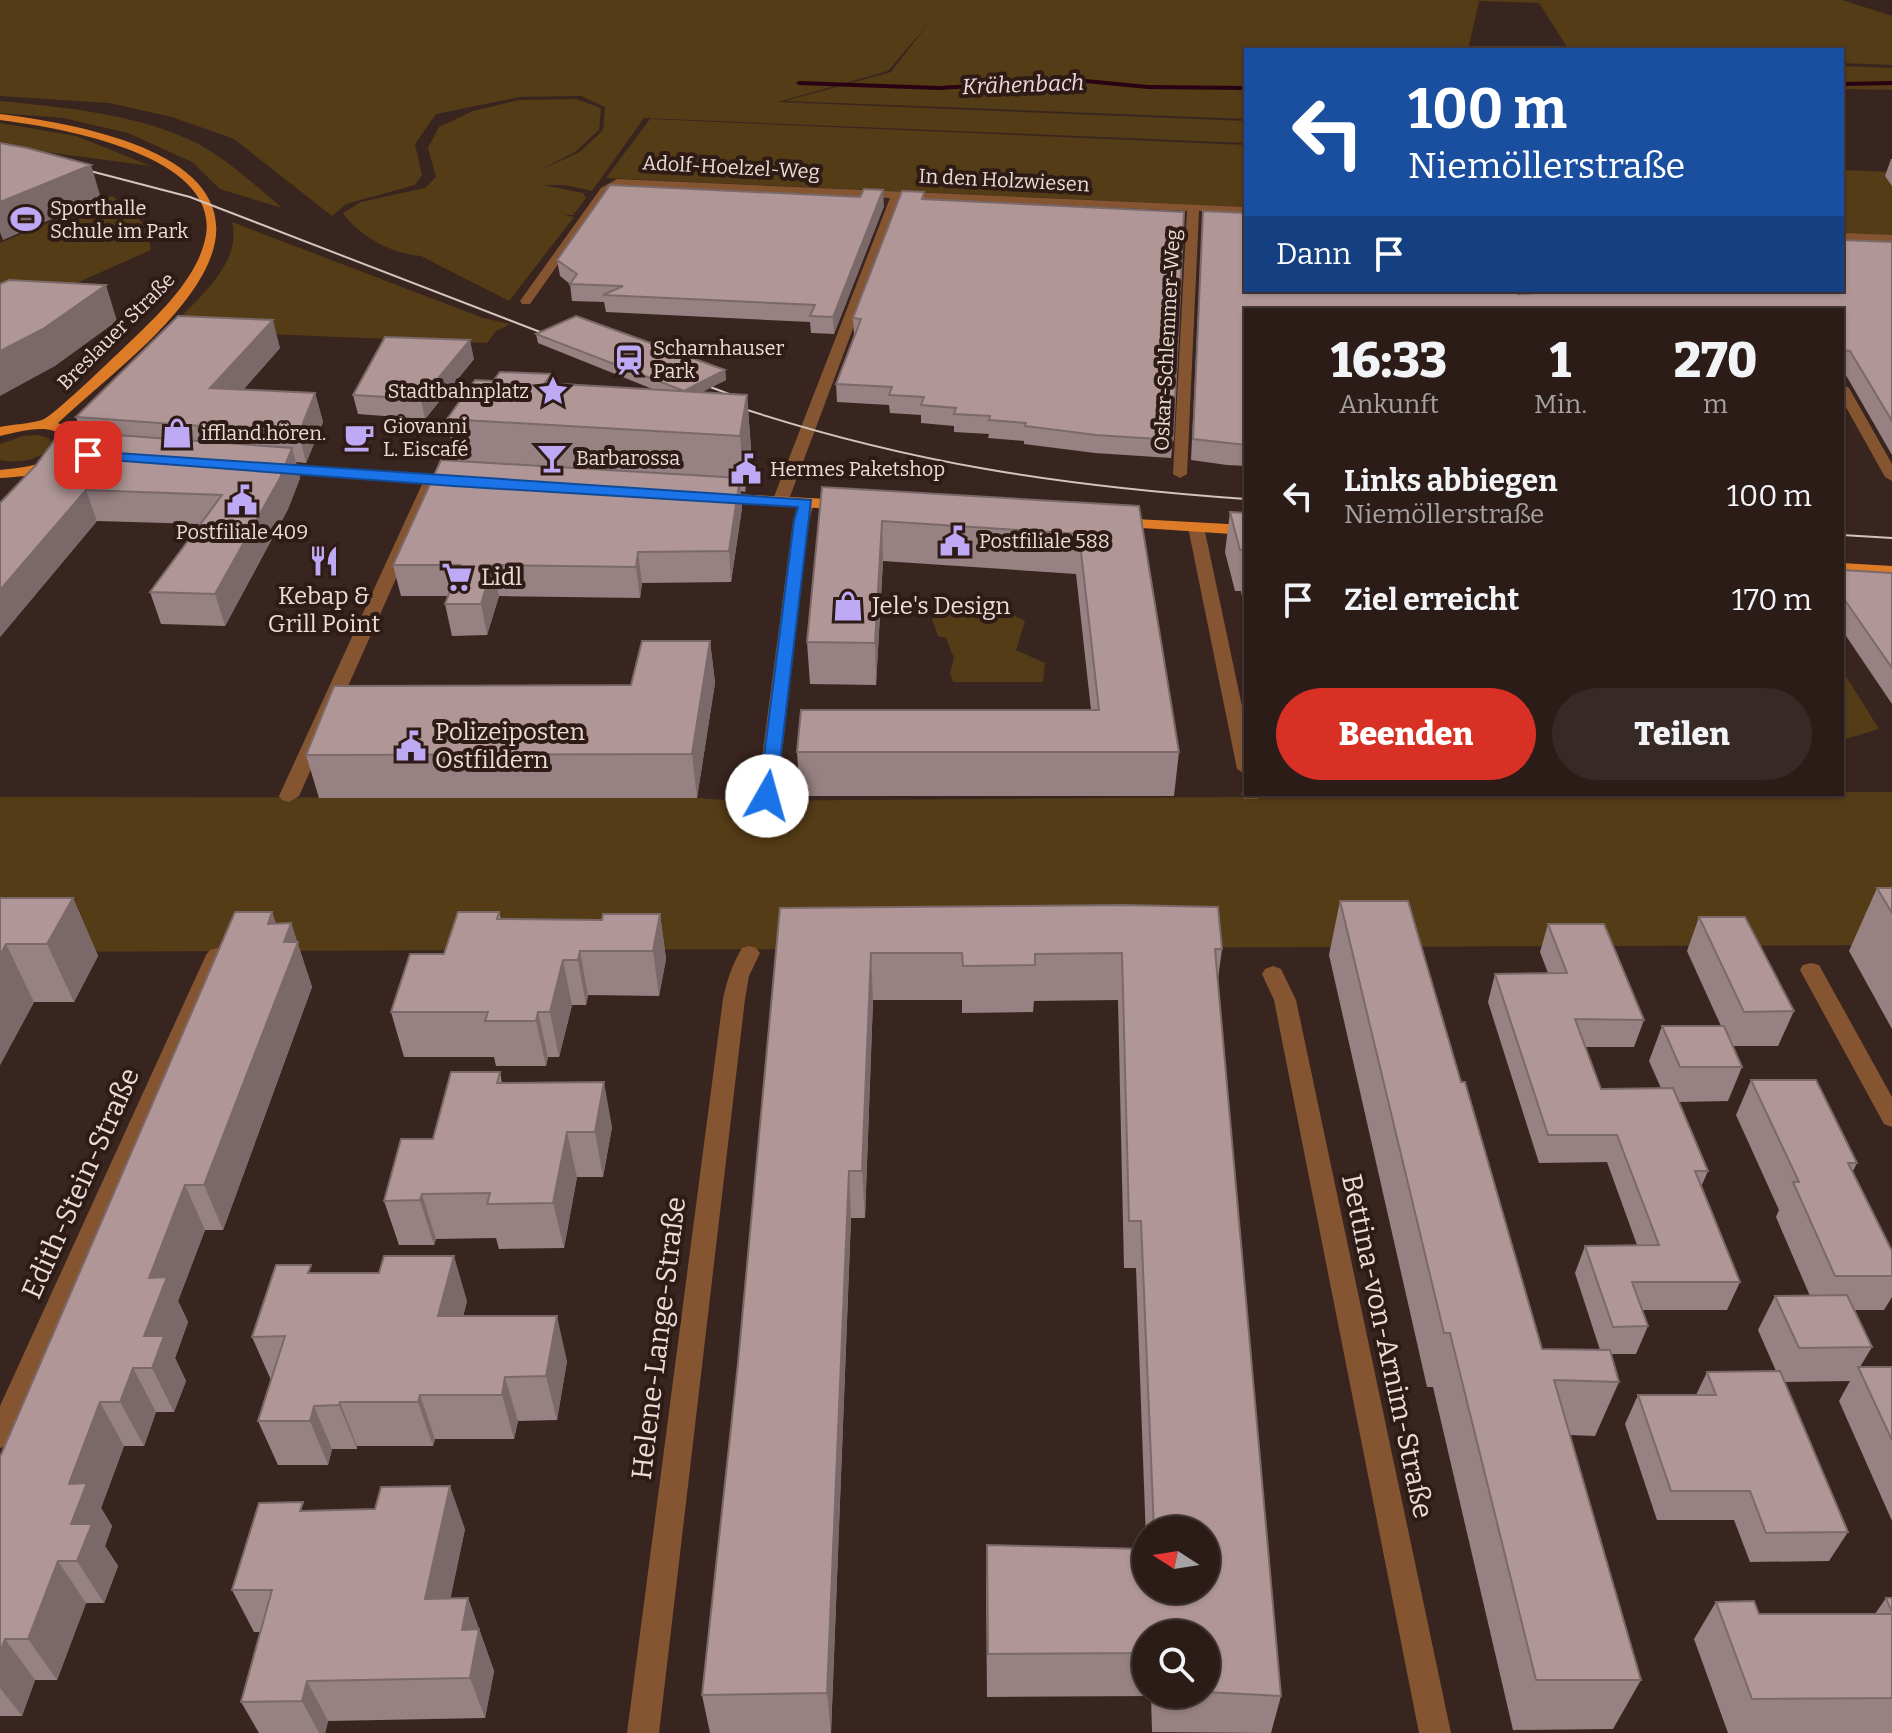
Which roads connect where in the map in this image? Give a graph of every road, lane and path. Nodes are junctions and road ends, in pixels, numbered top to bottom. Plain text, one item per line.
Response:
1 (0, 117) edge
2 (897, 195) junction
3 (1193, 208) junction
4 (1244, 210) edge
5 (1844, 237) edge
6 (1892, 239) edge
7 (526, 301) dead end
8 (1844, 392) edge
9 (47, 425) junction
10 (0, 432) edge
11 (253, 468) edge
12 (0, 474) edge
13 (1180, 474) dead end
14 (1892, 477) edge
15 (432, 480) junction
16 (468, 483) edge
17 (704, 498) edge
18 (780, 502) junction
19 (806, 503) junction
20 (862, 506) edge
21 (1094, 521) edge
22 (1196, 527) junction
23 (1244, 530) edge
24 (1844, 568) edge
25 (1892, 571) edge
26 (1244, 759) edge
27 (289, 796) dead end
28 (767, 796) dead end
29 (749, 953) dead end
30 (217, 955) edge
31 (1811, 970) dead end
32 (1273, 974) dead end
33 (1892, 1118) edge
34 (0, 1436) edge
35 (643, 1733) edge
36 (1435, 1733) edge

1 - 9 main road, Breslauer Straße
2 - 3 street, In den Holzwiesen
2 - 7 street, Adolf-Hoelzel-Weg
2 - 18 street, In den Holzwiesen
3 - 4 street, In den Holzwiesen
3 - 13 street, Oskar-Schlemmer-Weg
5 - 6 street
8 - 14 street
9 - 10 main road
9 - 12 main road
11 - 15 main road
15 - 16 main road
15 - 27 street
17 - 18 main road
18 - 19 main road
19 - 20 main road
19 - 28 street
21 - 22 main road
22 - 23 main road
22 - 26 street
24 - 25 main road
29 - 35 street, Helene-Lange-Straße
30 - 34 street, Edith-Stein-Straße
31 - 33 street
32 - 36 street, Bettina-von-Arnim-Straße

